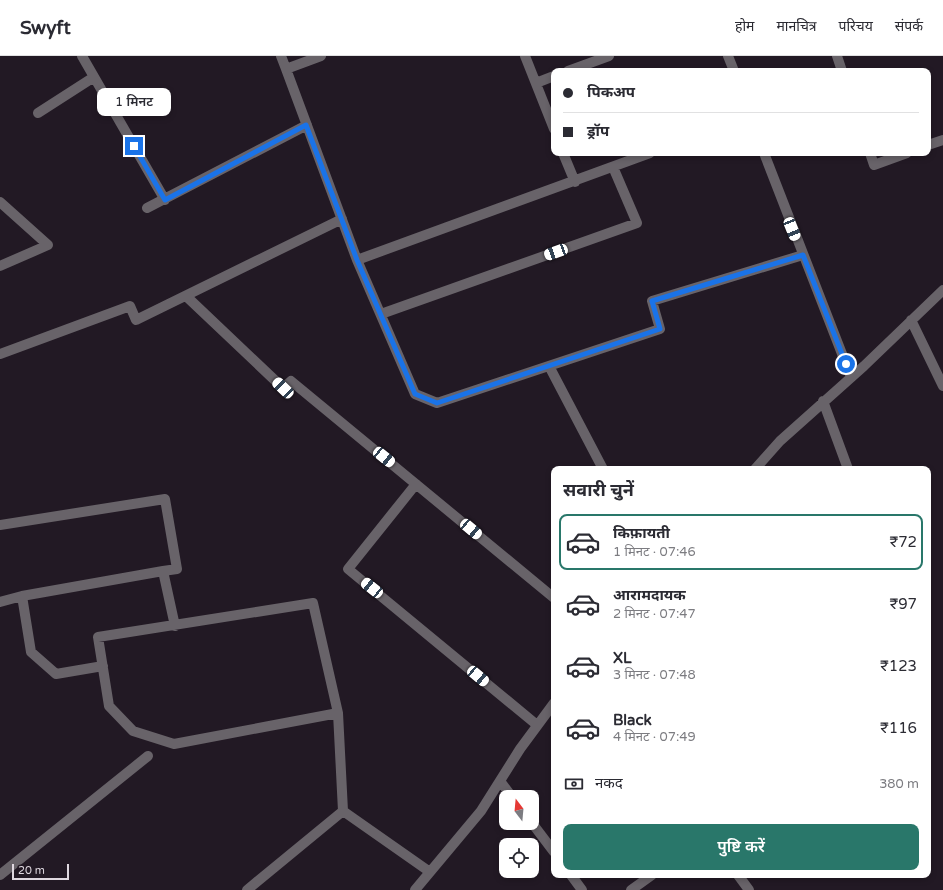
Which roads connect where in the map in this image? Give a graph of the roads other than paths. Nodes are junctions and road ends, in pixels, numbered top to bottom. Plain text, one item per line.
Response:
1 (82, 56) edge
2 (280, 56) edge
3 (321, 56) edge
4 (525, 56) edge
5 (610, 56) edge
6 (728, 56) edge
7 (837, 56) edge
8 (576, 68) edge
9 (733, 68) edge
10 (841, 68) edge
11 (286, 69) junction
12 (94, 77) junction
13 (551, 77) edge
14 (536, 83) junction
15 (38, 113) dead end
16 (551, 121) edge
17 (306, 125) junction
18 (943, 140) edge
19 (931, 144) edge
20 (564, 156) edge
21 (642, 156) edge
22 (765, 156) edge
23 (871, 156) edge
24 (899, 156) edge
25 (613, 167) junction
26 (575, 182) junction
27 (165, 200) junction
28 (0, 202) edge
29 (147, 208) dead end
30 (342, 219) junction
31 (803, 255) junction
32 (357, 260) junction
33 (0, 266) edge
34 (943, 290) edge
35 (186, 296) junction
36 (381, 314) junction
37 (911, 320) junction
38 (0, 354) edge
39 (549, 366) junction
40 (852, 377) junction
41 (943, 386) edge
42 (823, 401) junction
43 (600, 466) edge
44 (757, 466) edge
45 (847, 466) edge
46 (416, 484) junction
47 (0, 525) edge
48 (163, 572) junction
49 (22, 596) junction
50 (551, 596) edge
51 (0, 602) edge
52 (175, 626) junction
53 (103, 666) junction
54 (551, 707) edge
55 (338, 713) junction
56 (537, 725) junction
57 (148, 756) dead end
58 (500, 781) junction
59 (507, 790) edge
60 (343, 811) junction
61 (537, 830) edge
62 (551, 848) edge
63 (430, 872) junction
64 (0, 875) edge
65 (573, 878) edge
66 (648, 878) edge
67 (740, 878) edge
68 (247, 890) edge
69 (415, 890) edge
70 (582, 890) edge
71 (631, 890) edge
72 (749, 890) edge

1 - 12 street
2 - 11 street
3 - 11 street
4 - 14 street
5 - 8 street
6 - 9 street
7 - 10 street
11 - 17 street
12 - 15 street
12 - 27 street
13 - 14 street
14 - 16 street
17 - 27 street
17 - 30 street
18 - 19 street
20 - 26 street
21 - 25 street
22 - 31 street
23 - 24 street
25 - 26 street
25 - 36 street
26 - 32 street
27 - 29 street
28 - 33 street
30 - 32 street
30 - 35 street
31 - 39 street
31 - 40 street
32 - 36 street
34 - 37 street
35 - 38 street
35 - 46 street
36 - 39 street
37 - 40 street
37 - 41 street
39 - 43 street
40 - 42 street
42 - 44 street
42 - 45 street
46 - 50 street
46 - 56 street
47 - 48 street
48 - 49 street
48 - 52 street
49 - 51 street
49 - 53 street
52 - 53 street
52 - 55 street
53 - 55 street
54 - 56 street
55 - 60 street
56 - 58 street
57 - 64 street
58 - 59 street
58 - 63 street
60 - 63 street
60 - 68 street
61 - 62 street
63 - 69 street
65 - 70 street
66 - 71 street
67 - 72 street

